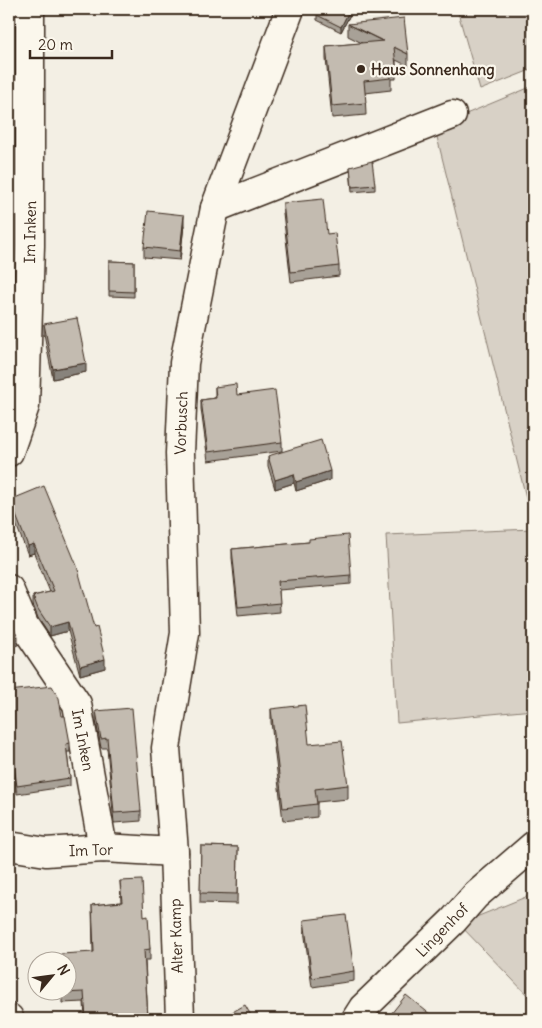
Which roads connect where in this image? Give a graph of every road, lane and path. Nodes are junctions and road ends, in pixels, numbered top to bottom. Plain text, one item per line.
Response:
1 (30, 9) edge
2 (290, 9) edge
3 (452, 115) dead end
4 (214, 208) junction
5 (9, 452) edge
6 (9, 589) edge
7 (9, 846) edge
8 (533, 846) edge
9 (104, 848) junction
10 (174, 852) junction
11 (180, 1019) edge
12 (356, 1019) edge

1 - 5 street, Im Inken
2 - 4 street, Vorbusch
3 - 4 street
4 - 10 street, Vorbusch
6 - 9 street, Im Inken
7 - 9 street, Im Tor
8 - 12 street, Lingenhof
9 - 10 street, Im Tor
10 - 11 street, Alter Kamp

